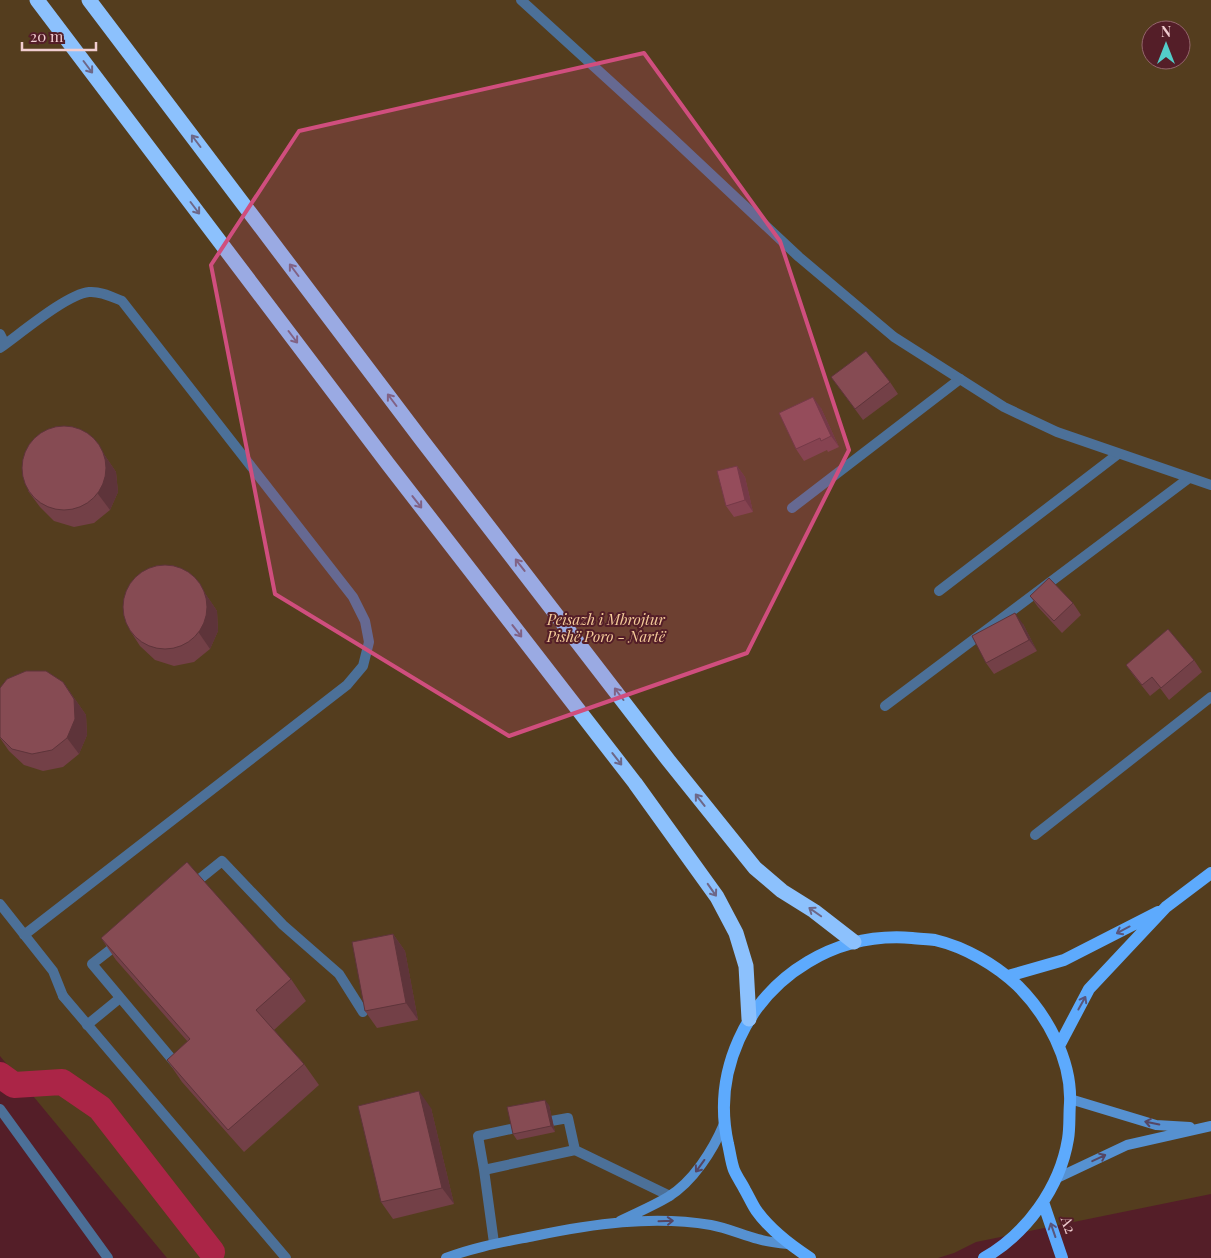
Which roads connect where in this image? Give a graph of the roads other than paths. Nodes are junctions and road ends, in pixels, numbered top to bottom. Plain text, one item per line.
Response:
1 (37, 0) edge
2 (89, 0) edge
3 (521, 0) edge
4 (2, 342) edge
5 (960, 379) junction
6 (1118, 454) junction
7 (1190, 478) junction
8 (1211, 485) edge
9 (792, 508) dead end
10 (940, 591) dead end
11 (1211, 697) edge
12 (885, 706) dead end
13 (1034, 835) dead end
14 (1211, 873) edge
15 (184, 892) edge
16 (0, 904) edge
17 (1166, 907) junction
18 (130, 934) edge
19 (24, 935) junction
20 (854, 942) junction
21 (1008, 976) junction
22 (120, 998) junction
23 (363, 1012) edge
24 (749, 1019) junction
25 (88, 1025) junction
26 (1058, 1046) junction
27 (176, 1064) edge
28 (1070, 1099) junction
29 (0, 1109) edge
30 (724, 1124) junction
31 (1206, 1127) edge
32 (575, 1150) junction
33 (484, 1170) junction
34 (1055, 1179) junction
35 (670, 1196) junction
36 (1043, 1202) junction
37 (617, 1223) junction
38 (494, 1243) junction
39 (788, 1244) junction
40 (108, 1258) edge
41 (286, 1258) edge
42 (446, 1258) edge
43 (810, 1258) edge
44 (984, 1258) edge
45 (1062, 1258) edge

1 -> 24 highway
20 -> 2 highway
3 - 5 street
4 - 19 street
5 - 6 street
5 - 9 street
6 - 7 street
6 - 10 street
7 - 8 street
7 - 12 street
11 - 13 street
14 - 17 main road
15 - 23 street
16 - 19 street
17 -> 21 main road
26 -> 17 main road
18 - 22 street
19 - 25 street
20 - 21 main road
20 - 24 main road
21 - 26 main road
22 - 25 street
22 - 27 street
24 - 30 main road
25 - 41 street
26 - 28 main road
31 -> 28 main road
28 - 34 main road
29 - 40 street
30 -> 35 main road
30 - 39 main road
34 -> 31 main road
32 - 33 street
32 - 33 street
32 - 35 street
33 - 38 street
34 - 36 main road
35 - 37 main road
36 - 44 main road
45 -> 36 main road, A2
37 - 38 main road
37 -> 39 main road
38 - 42 main road
39 - 43 main road

